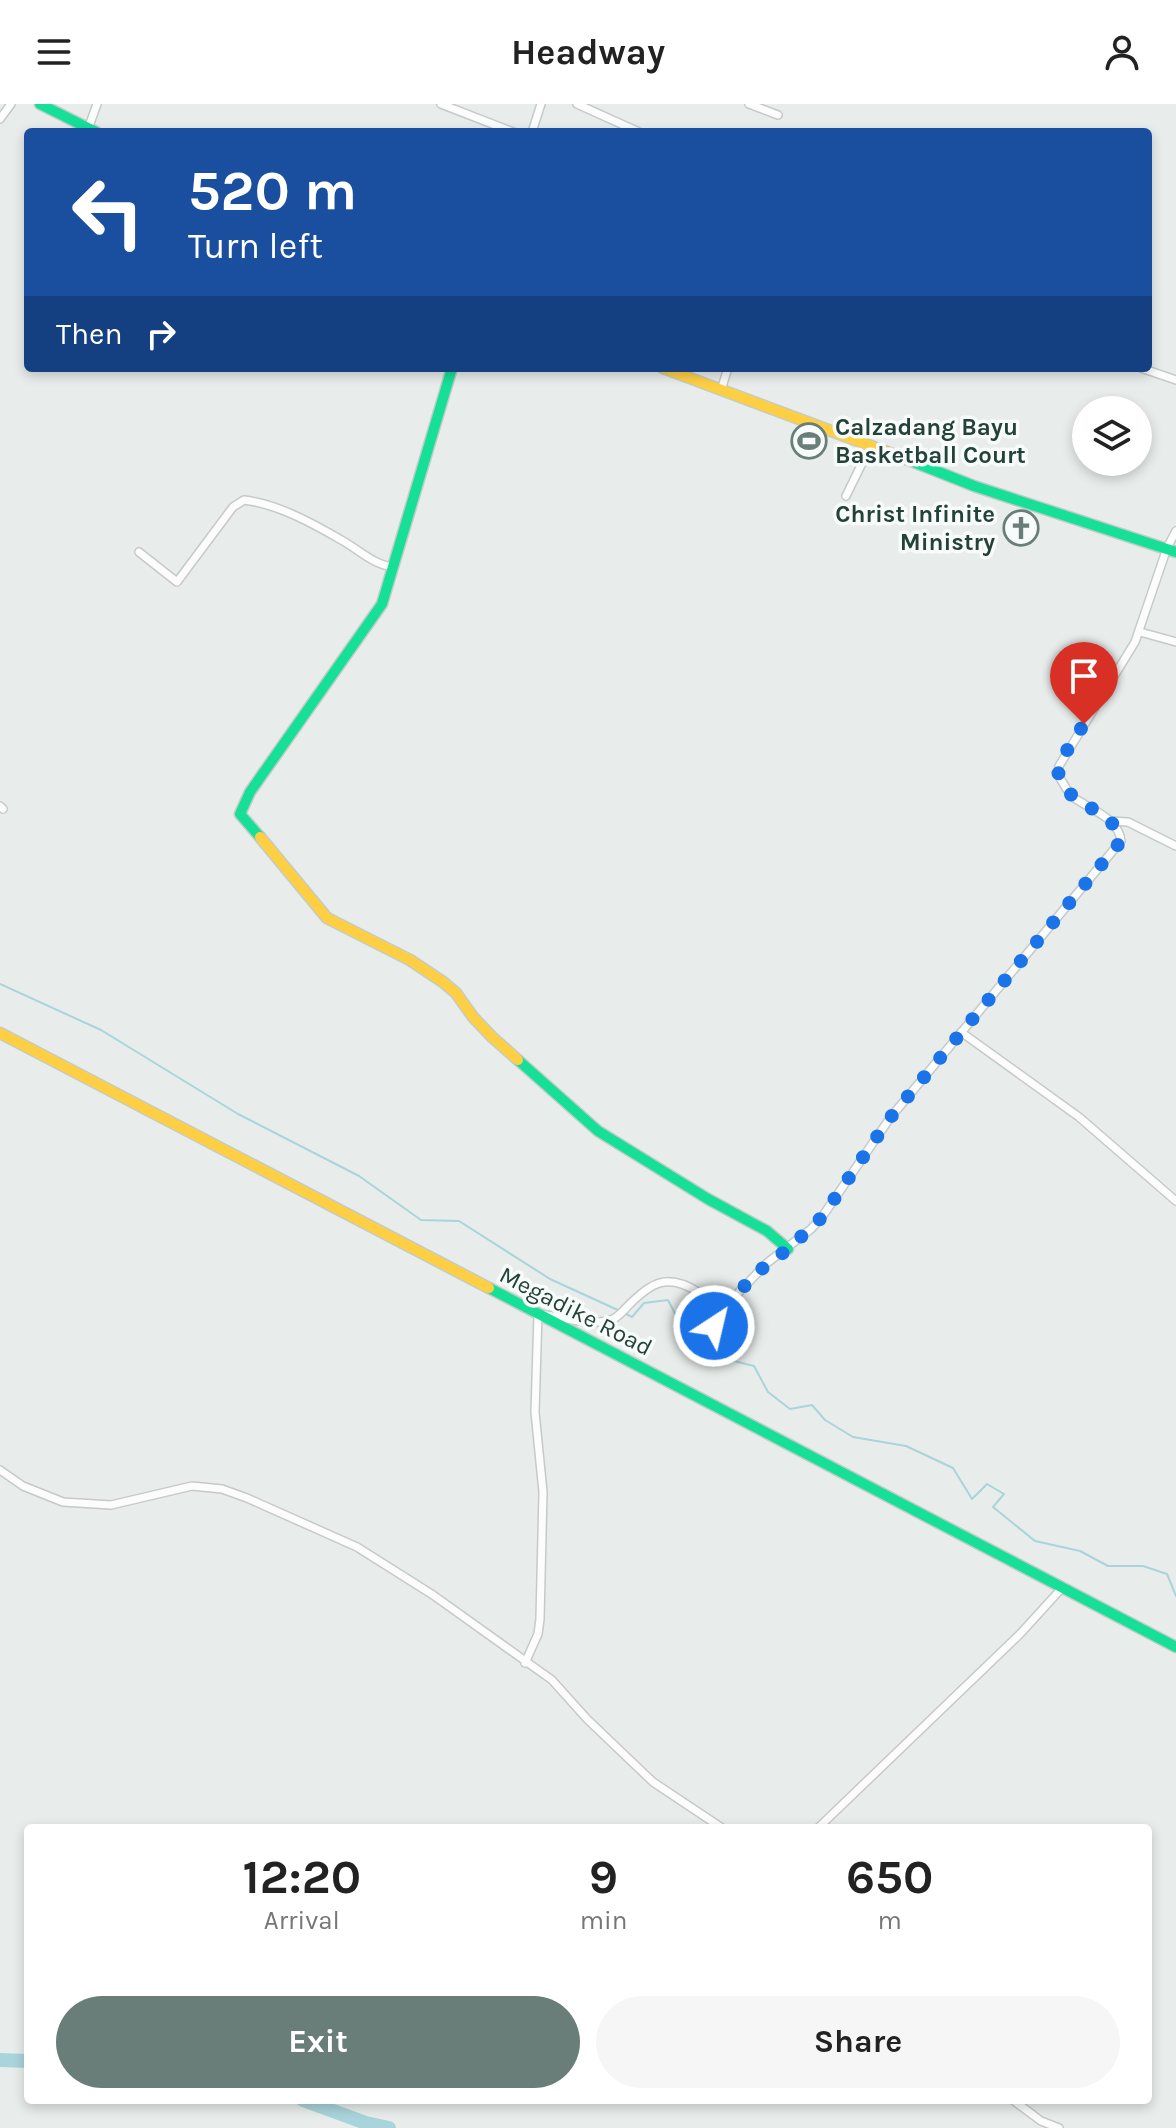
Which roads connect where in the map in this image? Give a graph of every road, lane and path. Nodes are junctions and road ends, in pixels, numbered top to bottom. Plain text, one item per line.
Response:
1 (11, 104) edge
2 (40, 104) edge
3 (97, 104) edge
4 (441, 104) edge
5 (541, 104) edge
6 (577, 104) edge
7 (749, 104) edge
8 (778, 115) dead end
9 (0, 119) edge
10 (88, 128) edge
11 (92, 128) edge
12 (503, 128) edge
13 (533, 128) edge
14 (630, 128) edge
15 (451, 372) edge
16 (674, 372) edge
17 (727, 372) edge
18 (1152, 372) edge
19 (1176, 380) edge
20 (721, 390) junction
21 (871, 445) junction
22 (846, 496) dead end
23 (1176, 531) edge
24 (1171, 550) edge
25 (139, 552) dead end
26 (393, 567) junction
27 (1140, 632) junction
28 (1176, 642) edge
29 (1111, 821) junction
30 (1176, 846) edge
31 (961, 1032) junction
32 (0, 1033) edge
33 (1176, 1201) edge
34 (788, 1249) junction
35 (698, 1292) dead end
36 (538, 1314) junction
37 (714, 1326) dead end
38 (0, 1470) edge
39 (1062, 1588) junction
40 (1176, 1647) edge
41 (525, 1663) junction
42 (716, 1824) edge
43 (822, 1824) edge
44 (1018, 2104) edge
45 (1059, 2128) edge

1 - 9 street
2 - 10 street
3 - 11 street
4 - 12 street
5 - 13 street
6 - 14 street
7 - 8 street
15 - 26 street
16 - 20 street
17 - 20 street
18 - 19 street
20 - 21 street
21 - 22 street
21 - 24 street
23 - 24 street
24 - 27 street
25 - 26 street
26 - 34 street
27 - 28 street
27 - 29 street
29 - 30 street
29 - 31 street
31 - 33 street
31 - 34 street
32 - 36 street, Megadike Road
34 - 37 street
35 - 36 street
36 - 39 street, Megadike Road
36 - 41 street
38 - 41 street
39 - 40 street, Megadike Road
39 - 43 street
41 - 42 street
44 - 45 street

